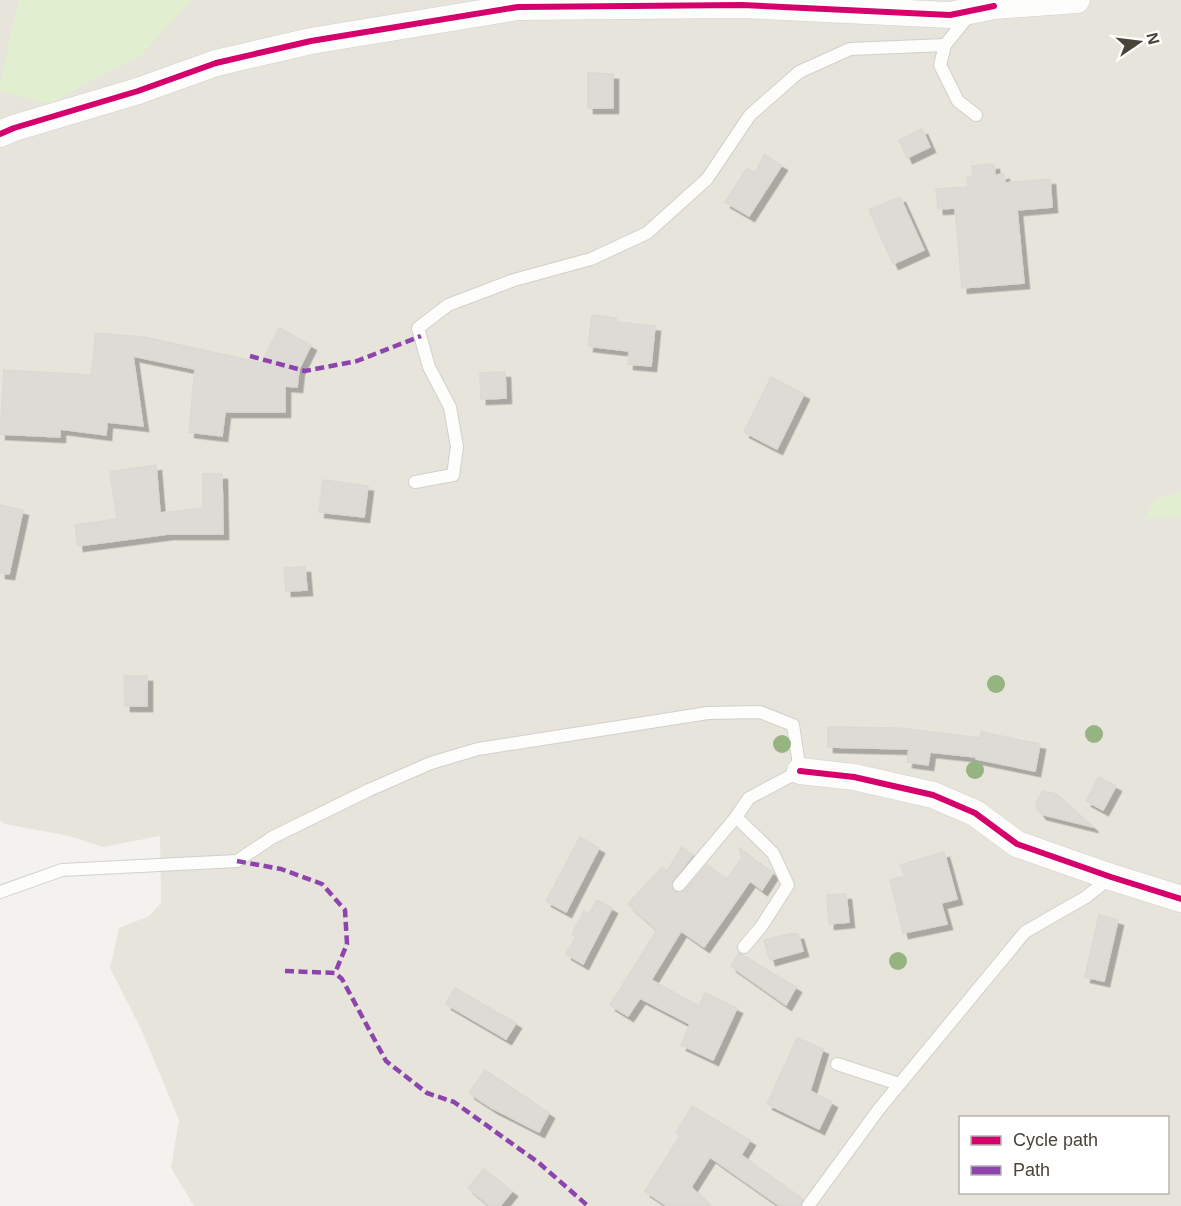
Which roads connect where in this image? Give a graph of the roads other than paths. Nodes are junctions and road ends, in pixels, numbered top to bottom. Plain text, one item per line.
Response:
1 (1077, 0) edge
2 (983, 5) edge
3 (945, 45) junction
4 (976, 115) dead end
5 (5, 127) edge
6 (415, 482) dead end
7 (800, 771) junction
8 (736, 817) junction
9 (1111, 877) junction
10 (679, 885) dead end
11 (0, 892) edge
12 (1181, 899) edge
13 (744, 947) dead end
14 (837, 1064) dead end
15 (899, 1084) junction
16 (808, 1206) edge

1 - 2 street
2 - 3 lane
2 - 5 street
3 - 4 lane
3 - 6 lane
7 - 8 lane
7 - 9 street
7 - 11 lane
8 - 10 lane
8 - 13 lane
9 - 12 street
9 - 15 lane
14 - 15 lane
15 - 16 lane

